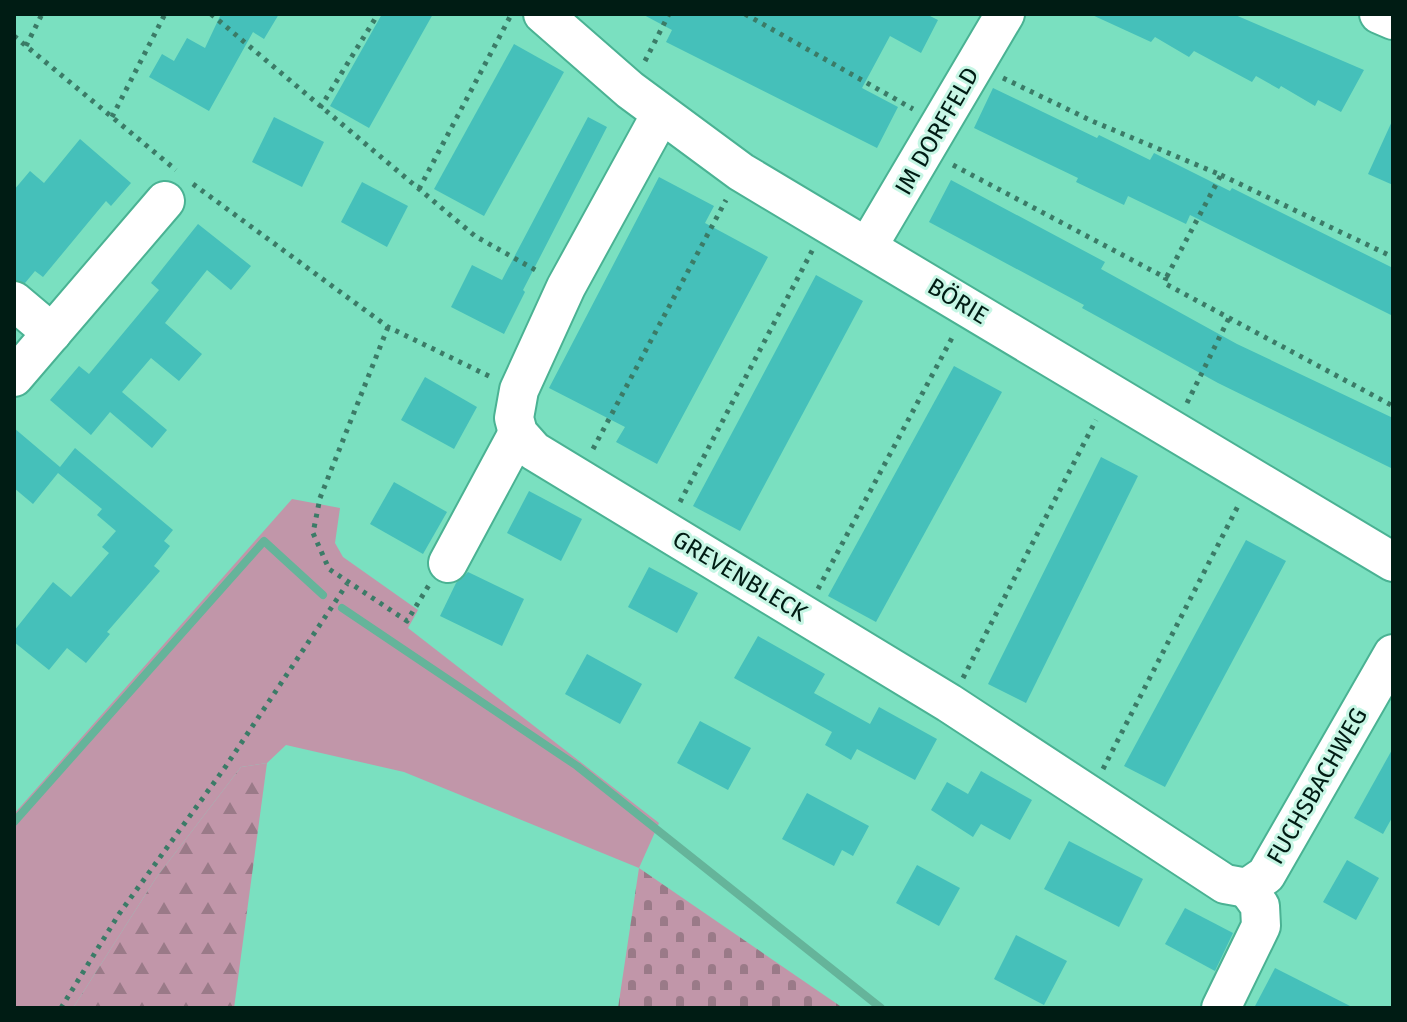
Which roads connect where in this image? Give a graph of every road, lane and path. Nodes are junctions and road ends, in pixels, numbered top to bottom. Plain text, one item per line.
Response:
1 (42, 14) edge
2 (165, 14) edge
3 (211, 14) edge
4 (378, 14) edge
5 (511, 14) edge
6 (543, 14) edge
7 (669, 14) edge
8 (745, 14) edge
9 (1005, 14) edge
10 (1379, 14) edge
11 (1393, 20) edge
12 (14, 36) edge
13 (26, 46) junction
14 (976, 65) junction
15 (630, 90) junction
16 (320, 108) junction
17 (661, 114) junction
18 (112, 117) junction
19 (934, 138) junction
20 (741, 172) junction
21 (1221, 175) junction
22 (419, 189) junction
23 (165, 201) dead end
24 (827, 222) junction
25 (868, 246) junction
26 (1393, 257) edge
27 (1166, 278) junction
28 (566, 287) junction
29 (14, 301) edge
30 (969, 308) junction
31 (1229, 318) junction
32 (388, 327) junction
33 (52, 333) junction
34 (14, 377) edge
35 (519, 390) junction
36 (1110, 392) junction
37 (1393, 406) edge
38 (1173, 430) junction
39 (518, 433) junction
40 (578, 478) junction
41 (1252, 478) junction
42 (665, 531) junction
43 (1393, 562) edge
44 (448, 563) joint
45 (347, 584) junction
46 (805, 614) junction
47 (1393, 654) edge
48 (949, 703) junction
49 (1090, 795) junction
50 (1256, 882) junction
51 (61, 1008) edge
52 (1221, 1008) edge

1 - 13 path
2 - 18 path
3 - 16 path
4 - 16 path
5 - 22 path
6 - 15 street, BÖRIE
7 - 15 path
8 - 19 path
9 - 14 street, IM DORFFELD
10 - 11 street
12 - 13 path
13 - 18 path
14 - 19 street, IM DORFFELD
14 - 21 path
15 - 17 street, BÖRIE
16 - 22 path
17 - 20 street, BÖRIE
17 - 28 street
18 - 32 path
19 - 25 street, IM DORFFELD
19 - 27 path
20 - 24 street, BÖRIE
20 - 40 path
21 - 26 path
21 - 27 path
22 - 28 path
23 - 33 street
24 - 25 street, BÖRIE
24 - 42 path
25 - 30 street, BÖRIE
27 - 31 path
28 - 35 street
29 - 33 street
30 - 36 street, BÖRIE
30 - 46 path
31 - 37 path
31 - 38 path
32 - 35 path
32 - 45 path
33 - 34 street
35 - 39 street
36 - 38 street, BÖRIE
36 - 48 path
38 - 41 street, BÖRIE
39 - 40 street, GREVENBLECK
39 - 44 street
40 - 42 street, GREVENBLECK
41 - 43 street, BÖRIE
41 - 49 path
42 - 46 street, GREVENBLECK
44 - 45 path
45 - 51 path
46 - 48 street, GREVENBLECK
47 - 50 street, FUCHSBACHWEG
48 - 49 street, GREVENBLECK
49 - 50 street, GREVENBLECK
50 - 52 street

